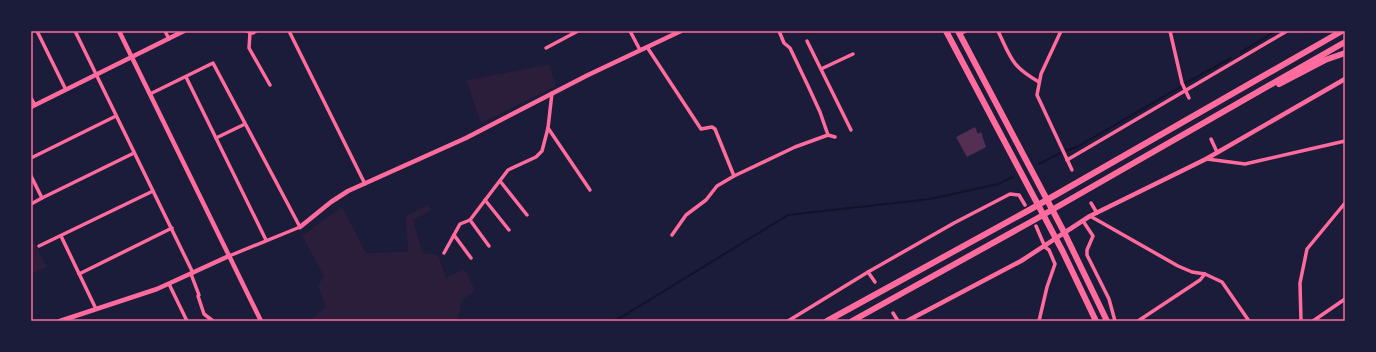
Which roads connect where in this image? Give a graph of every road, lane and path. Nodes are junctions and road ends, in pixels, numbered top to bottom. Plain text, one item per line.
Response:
1 (37, 31) edge
2 (75, 31) edge
3 (119, 31) edge
4 (165, 31) edge
5 (184, 31) edge
6 (256, 31) edge
7 (290, 31) edge
8 (578, 31) edge
9 (630, 31) edge
10 (681, 31) edge
11 (778, 31) edge
12 (946, 31) edge
13 (966, 31) edge
14 (998, 31) edge
15 (1062, 31) edge
16 (1170, 31) edge
17 (1287, 31) edge
18 (1336, 31) edge
19 (1342, 31) edge
20 (249, 32) edge
21 (958, 33) edge
22 (169, 38) junction
23 (807, 41) dead end
24 (1345, 42) edge
25 (647, 47) junction
26 (546, 48) dead end
27 (640, 50) junction
28 (1345, 53) edge
29 (853, 54) dead end
30 (132, 57) junction
31 (1291, 60) junction
32 (821, 69) junction
33 (97, 75) junction
34 (186, 77) junction
35 (1345, 80) edge
36 (1038, 82) junction
37 (270, 86) dead end
38 (66, 90) junction
39 (1185, 91) junction
40 (552, 93) junction
41 (150, 94) junction
42 (31, 98) edge
43 (1189, 98) dead end
44 (33, 106) edge
45 (116, 116) junction
46 (245, 124) junction
47 (548, 128) junction
48 (851, 130) dead end
49 (828, 135) junction
50 (835, 137) dead end
51 (216, 138) junction
52 (1175, 139) junction
53 (1211, 139) dead end
54 (1345, 141) edge
55 (1217, 152) junction
56 (134, 153) junction
57 (31, 158) edge
58 (1206, 158) junction
59 (1067, 160) junction
60 (1072, 170) dead end
61 (31, 176) edge
62 (734, 176) junction
63 (500, 181) junction
64 (365, 184) junction
65 (590, 190) dead end
66 (153, 191) junction
67 (42, 198) junction
68 (485, 200) junction
69 (1091, 203) dead end
70 (1345, 203) edge
71 (31, 204) edge
72 (1025, 205) dead end
73 (1097, 213) junction
74 (527, 214) dead end
75 (1090, 216) junction
76 (470, 220) junction
77 (1083, 221) junction
78 (1036, 226) dead end
79 (300, 227) junction
80 (172, 228) junction
81 (509, 230) dead end
82 (1064, 232) junction
83 (454, 235) junction
84 (672, 235) dead end
85 (61, 236) junction
86 (1056, 238) junction
87 (266, 240) junction
88 (39, 246) dead end
89 (489, 246) dead end
90 (1045, 247) junction
91 (444, 252) dead end
92 (229, 256) junction
93 (471, 258) dead end
94 (868, 272) junction
95 (192, 273) junction
96 (79, 274) junction
97 (1205, 274) junction
98 (875, 282) dead end
99 (169, 284) junction
100 (1345, 299) edge
101 (96, 309) junction
102 (893, 313) dead end
103 (60, 321) edge
104 (187, 321) edge
105 (213, 321) edge
106 (261, 321) edge
107 (788, 321) edge
108 (827, 321) edge
109 (852, 321) edge
110 (898, 321) edge
111 (907, 321) edge
112 (1039, 321) edge
113 (1096, 321) edge
114 (1107, 321) edge
115 (1115, 321) edge
116 (1138, 321) edge
117 (1249, 321) edge
118 (1301, 321) edge
119 (1313, 321) edge

1 - 38 street
2 - 33 street
3 - 30 street
4 - 22 street
5 - 22 street
6 - 20 street
7 - 64 street
8 - 26 street
9 - 27 street
10 - 25 street
11 - 49 street
12 - 86 highway
13 - 21 street
14 - 36 street
15 - 36 street
16 - 39 street
17 - 39 street
18 - 31 highway
19 - 31 highway
20 - 37 street
21 - 82 highway
22 - 30 street
23 - 32 street
24 - 52 highway
25 - 27 street
25 - 62 street
27 - 40 street
28 - 52 highway
29 - 32 street
30 - 33 street
30 - 41 street
31 - 108 highway
32 - 48 street
33 - 38 street
33 - 45 street
34 - 41 street
34 - 46 street
34 - 51 street
35 - 55 street
36 - 59 street
38 - 44 street
39 - 43 street
39 - 59 street
40 - 47 street
40 - 64 street
41 - 92 street
42 - 44 street
45 - 56 street
45 - 57 street
46 - 51 street
46 - 79 street
47 - 63 street
47 - 65 street
49 - 50 street
49 - 62 street
51 - 87 street
52 - 109 highway
53 - 55 street
54 - 58 street
55 - 58 street
56 - 66 street
56 - 67 street
58 - 73 street
59 - 60 street
61 - 67 street
62 - 84 street
63 - 68 street
63 - 74 street
64 - 79 street
66 - 80 street
66 - 85 street
67 - 71 street
68 - 76 street
68 - 81 street
69 - 73 street
70 - 118 street
72 - 94 street
73 - 75 street
75 - 77 street
75 - 97 street
76 - 83 street
76 - 89 street
77 - 82 street
77 - 115 street
78 - 90 street
79 - 87 street
80 - 95 street
80 - 96 street
82 - 86 street
82 - 114 highway
83 - 91 street
83 - 93 street
85 - 88 street
85 - 96 street
86 - 90 street
86 - 113 highway
87 - 92 street
90 - 111 street
90 - 112 street
92 - 95 street
92 - 106 street
94 - 98 street
94 - 107 street
95 - 99 street
95 - 105 street
96 - 101 street
97 - 116 street
97 - 117 street
99 - 101 street
99 - 104 street
100 - 119 street
101 - 103 street
102 - 110 street

